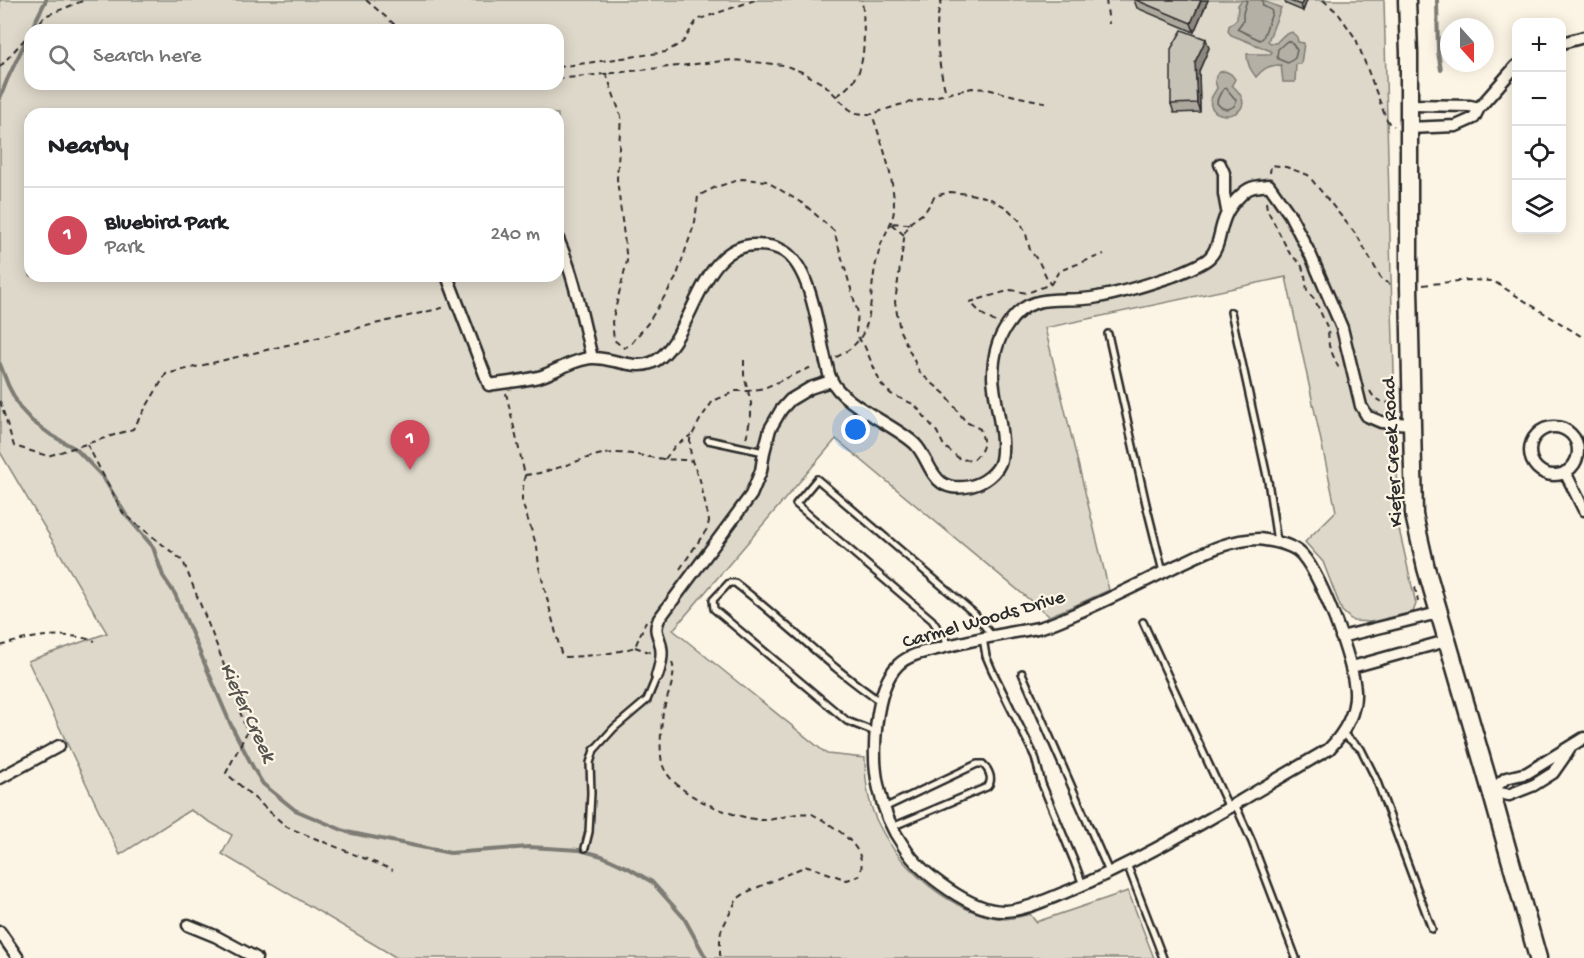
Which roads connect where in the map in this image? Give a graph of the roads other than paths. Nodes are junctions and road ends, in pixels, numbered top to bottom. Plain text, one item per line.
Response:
1 (1407, 0) edge
2 (1584, 37) edge
3 (1566, 42) edge
4 (1512, 70) edge
5 (1409, 105) junction
6 (1479, 108) junction
7 (1408, 128) junction
8 (1220, 164) dead end
9 (1227, 210) junction
10 (564, 252) edge
11 (449, 282) edge
12 (1231, 312) dead end
13 (1108, 334) dead end
14 (592, 358) junction
15 (831, 381) junction
16 (1412, 424) junction
17 (708, 440) dead end
18 (764, 452) junction
19 (1565, 472) junction
20 (1584, 510) edge
21 (1278, 542) junction
22 (1163, 572) junction
23 (1438, 613) junction
24 (1143, 622) dead end
25 (988, 637) junction
26 (1341, 637) junction
27 (1446, 641) junction
28 (949, 645) junction
29 (1352, 667) junction
30 (1022, 673) dead end
31 (657, 676) joint
32 (881, 702) junction
33 (875, 732) junction
34 (1343, 734) junction
35 (1584, 738) edge
36 (1572, 745) junction
37 (59, 746) dead end
38 (0, 778) edge
39 (1491, 791) junction
40 (1232, 806) junction
41 (884, 808) junction
42 (892, 827) junction
43 (585, 848) dead end
44 (1127, 864) junction
45 (1110, 873) junction
46 (1083, 885) junction
47 (188, 925) dead end
48 (1432, 929) dead end
49 (0, 932) edge
50 (18, 958) edge
51 (256, 958) edge
52 (1163, 958) edge
53 (1296, 958) edge
54 (1538, 958) edge

1 - 5 street, Kiefer Creek Road
2 - 3 street
4 - 6 street
5 - 6 street
5 - 7 street, Kiefer Creek Road
6 - 7 street
7 - 16 street, Kiefer Creek Road
8 - 9 street
9 - 15 street
9 - 16 street
10 - 14 street
11 - 14 street
12 - 21 lane
13 - 22 lane
14 - 15 street
15 - 18 street
16 - 23 street, Kiefer Creek Road
17 - 18 lane
18 - 31 street
19 - 19 street
19 - 20 street
21 - 22 street, Carmel Woods Drive
21 - 26 street, Carmel Woods Drive
22 - 25 street, Carmel Woods Drive
23 - 26 street
23 - 27 street, Kiefer Creek Road
24 - 40 lane
25 - 28 street, Carmel Woods Drive
25 - 28 lane
25 - 46 lane
26 - 29 street, Carmel Woods Drive
27 - 29 street
27 - 39 street, Kiefer Creek Road
28 - 32 street, Carmel Woods Drive
29 - 34 street, Carmel Woods Drive
30 - 45 lane
31 - 43 lane
32 - 33 street, Carmel Woods Drive
32 - 33 lane
33 - 41 street, Carmel Woods Drive
34 - 40 street, Carmel Woods Drive
34 - 48 lane
35 - 36 street
36 - 39 street
36 - 39 street
37 - 38 street
39 - 54 street, Kiefer Creek Road
40 - 44 street, Carmel Woods Drive
40 - 53 lane
41 - 42 street, Carmel Woods Drive
41 - 42 lane
42 - 46 street, Carmel Woods Drive
44 - 45 street, Carmel Woods Drive
44 - 52 lane
45 - 46 street, Carmel Woods Drive
47 - 51 street
49 - 50 street

